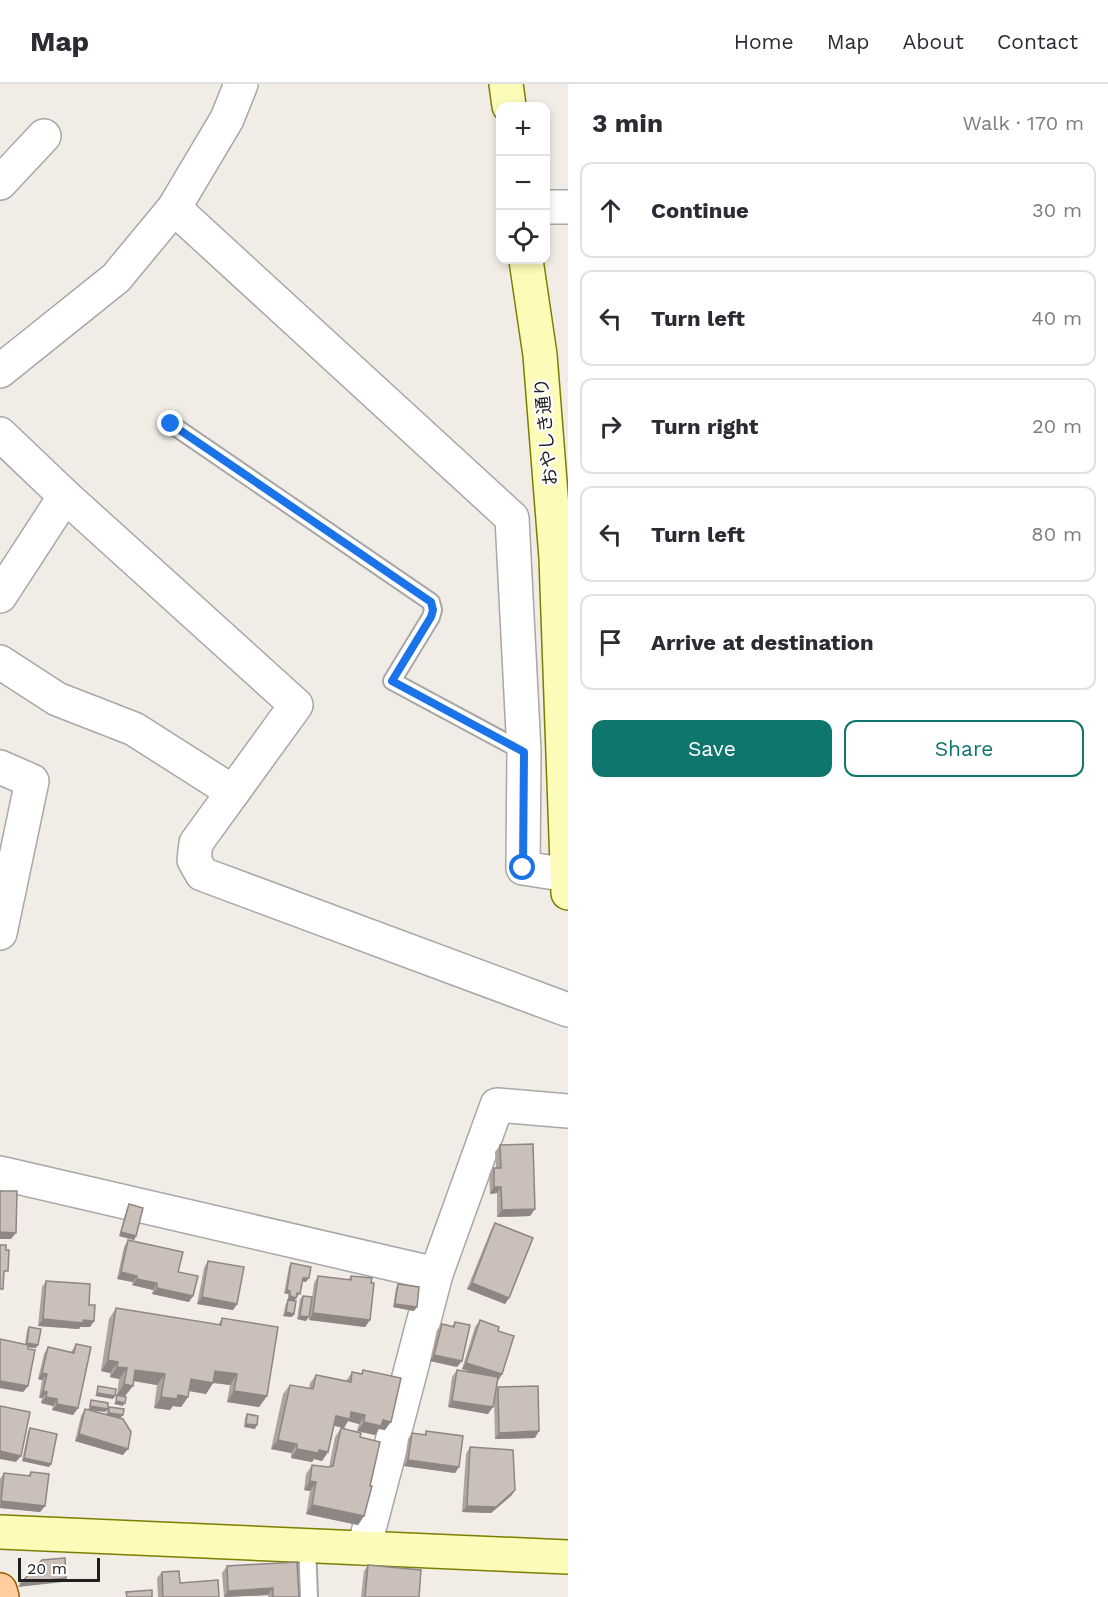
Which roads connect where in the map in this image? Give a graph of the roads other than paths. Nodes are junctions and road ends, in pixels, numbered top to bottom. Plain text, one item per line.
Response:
1 (241, 84) edge
2 (506, 84) edge
3 (508, 102) edge
4 (44, 136) dead end
5 (0, 183) edge
6 (550, 207) edge
7 (568, 207) edge
8 (174, 208) junction
9 (527, 264) edge
10 (0, 371) edge
11 (171, 424) dead end
12 (0, 434) edge
13 (65, 496) junction
14 (0, 596) edge
15 (0, 662) edge
16 (524, 752) junction
17 (0, 767) edge
18 (233, 792) junction
19 (568, 881) edge
20 (0, 933) edge
21 (568, 1010) edge
22 (568, 1111) edge
23 (0, 1173) edge
24 (436, 1274) junction
25 (0, 1532) edge
26 (307, 1545) junction
27 (364, 1548) junction
28 (568, 1557) edge
29 (0, 1590) edge
30 (2, 1597) edge
31 (309, 1597) edge

1 - 8 street
2 - 3 street
4 - 5 street
6 - 7 street
8 - 10 street
8 - 16 street
9 - 19 street, おやしき通り
11 - 16 lane
12 - 13 street
13 - 14 street
13 - 18 street
15 - 18 street
16 - 19 street
17 - 20 street
18 - 21 street
22 - 24 street
23 - 24 street
24 - 27 street
25 - 26 street
26 - 27 street
26 - 31 lane
27 - 28 street
29 - 30 main road

